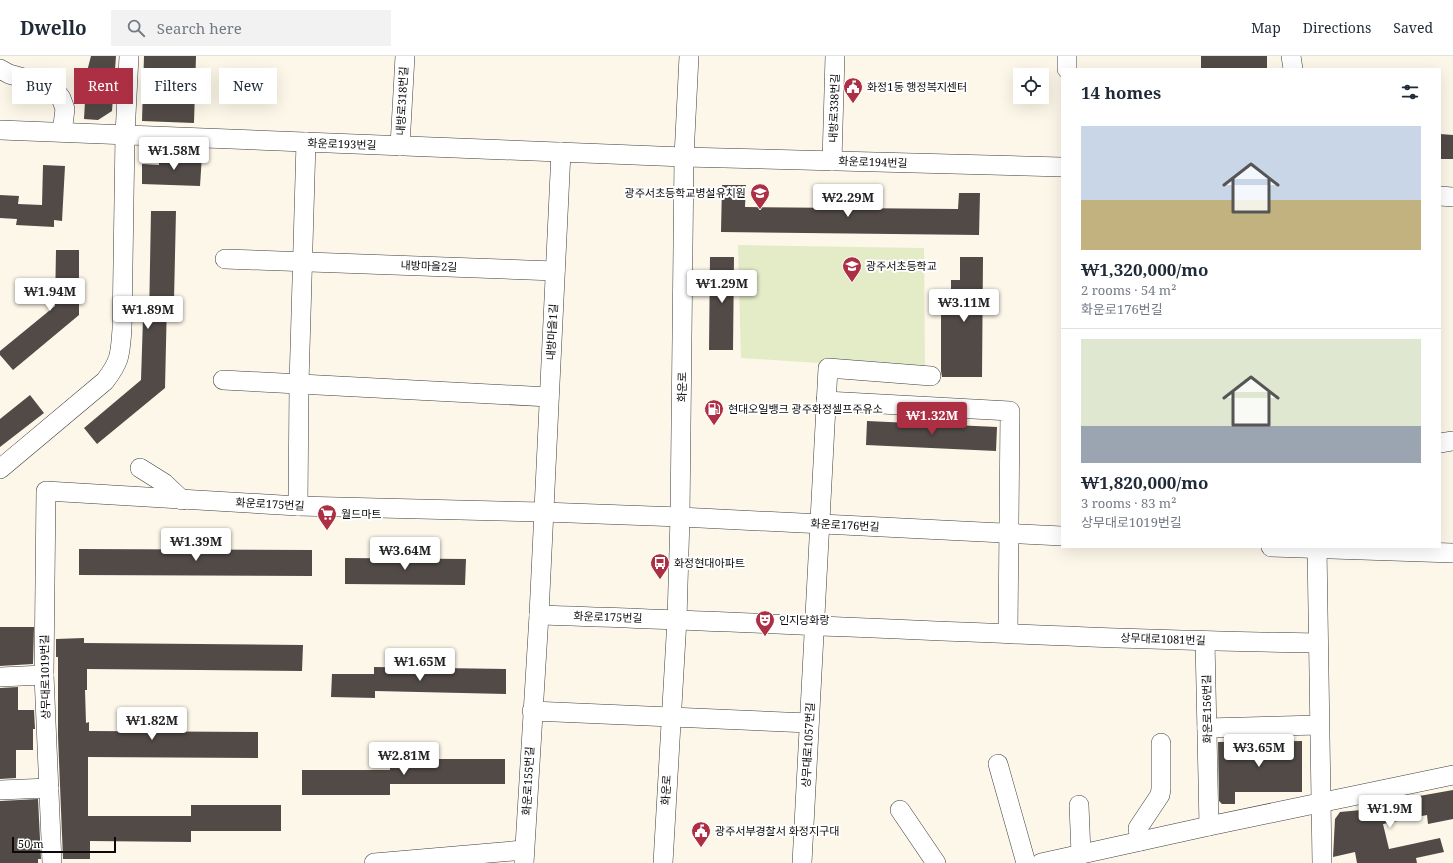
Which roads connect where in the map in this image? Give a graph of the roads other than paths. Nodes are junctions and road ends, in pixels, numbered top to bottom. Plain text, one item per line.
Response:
1 (129, 56) edge
2 (405, 56) edge
3 (689, 56) edge
4 (835, 56) edge
5 (1068, 56) edge
6 (1291, 56) edge
7 (1067, 68) edge
8 (1293, 68) edge
9 (0, 69) edge
10 (63, 125) dead end
11 (0, 130) edge
12 (125, 135) junction
13 (306, 142) junction
14 (400, 146) junction
15 (561, 152) junction
16 (684, 157) junction
17 (832, 161) junction
18 (1061, 167) edge
19 (1441, 196) edge
20 (1453, 197) edge
21 (225, 259) dead end
22 (303, 262) junction
23 (555, 271) junction
24 (931, 376) dead end
25 (222, 380) dead end
26 (299, 384) junction
27 (826, 396) junction
28 (549, 397) junction
29 (1453, 441) edge
30 (1441, 443) edge
31 (140, 468) dead end
32 (0, 469) edge
33 (46, 491) joint
34 (182, 500) junction
35 (298, 506) junction
36 (543, 512) junction
37 (680, 517) junction
38 (819, 524) junction
39 (1009, 534) junction
40 (1061, 536) edge
41 (1317, 548) edge
42 (1453, 553) edge
43 (538, 615) junction
44 (677, 619) junction
45 (814, 626) junction
46 (1008, 634) junction
47 (1205, 641) junction
48 (1318, 643) junction
49 (44, 675) junction
50 (0, 677) edge
51 (532, 711) junction
52 (670, 718) junction
53 (809, 723) junction
54 (1319, 725) junction
55 (1207, 728) junction
56 (1161, 743) dead end
57 (998, 764) dead end
58 (1453, 775) edge
59 (48, 788) junction
60 (0, 790) edge
61 (1321, 803) junction
62 (1078, 805) dead end
63 (900, 810) dead end
64 (1209, 826) junction
65 (1140, 841) junction
66 (1081, 854) junction
67 (524, 857) edge
68 (423, 861) edge
69 (52, 863) edge
70 (374, 863) edge
71 (663, 863) edge
72 (802, 863) edge
73 (936, 863) edge
74 (1026, 863) edge
75 (1041, 863) edge
76 (1322, 863) edge

1 - 12 street
2 - 14 street, 내방로318번길
3 - 16 street, 화운로
4 - 17 street, 내방로338번길
5 - 7 street
6 - 8 street
9 - 10 street
11 - 12 street, 화운로193번길
12 - 13 street, 화운로193번길
12 - 32 street
13 - 14 street, 화운로193번길
13 - 22 street
14 - 15 street, 화운로193번길
15 - 16 street, 화운로193번길
15 - 23 street, 내방마을1길
16 - 17 street, 화운로194번길
16 - 37 street, 화운로
17 - 18 street, 화운로194번길
19 - 20 street
21 - 22 street, 내방마을2길
22 - 23 street, 내방마을2길
22 - 26 street
23 - 28 street, 내방마을1길
24 - 27 street, 상무대로1057번길
25 - 26 street
26 - 28 street
26 - 35 street
27 - 38 street, 상무대로1057번길
27 - 39 street
28 - 36 street, 내방마을1길
29 - 30 street
31 - 34 street
33 - 34 street, 화운로175번길
33 - 49 street, 상무대로1019번길
34 - 35 street, 화운로175번길
35 - 36 street, 화운로175번길
36 - 37 street, 화운로175번길
36 - 43 street
37 - 38 street, 화운로176번길
37 - 44 street, 화운로
38 - 39 street, 화운로176번길
38 - 45 street, 상무대로1057번길
39 - 40 street, 화운로176번길
39 - 46 street
41 - 42 street
41 - 48 street
43 - 44 street, 화운로175번길
43 - 51 street
44 - 45 street, 화운로175번길
44 - 52 street, 화운로
45 - 46 street
45 - 53 street, 상무대로1057번길
46 - 47 street, 상무대로1081번길
47 - 48 street, 상무대로1081번길
47 - 55 street, 화운로156번길
48 - 54 street
49 - 50 street
49 - 59 street, 상무대로1019번길
51 - 52 street
51 - 67 street, 화운로155번길
52 - 53 street
52 - 71 street, 화운로
53 - 72 street, 상무대로1057번길
54 - 55 street
54 - 61 street
55 - 64 street, 화운로156번길
56 - 65 street
57 - 74 street
58 - 61 street
59 - 60 street
59 - 69 street, 상무대로1019번길
61 - 64 street
61 - 76 street
62 - 66 street
63 - 73 street
64 - 65 street
65 - 66 street
66 - 75 street
67 - 68 street, 화운로155번길
68 - 70 street, 화운로155번길

